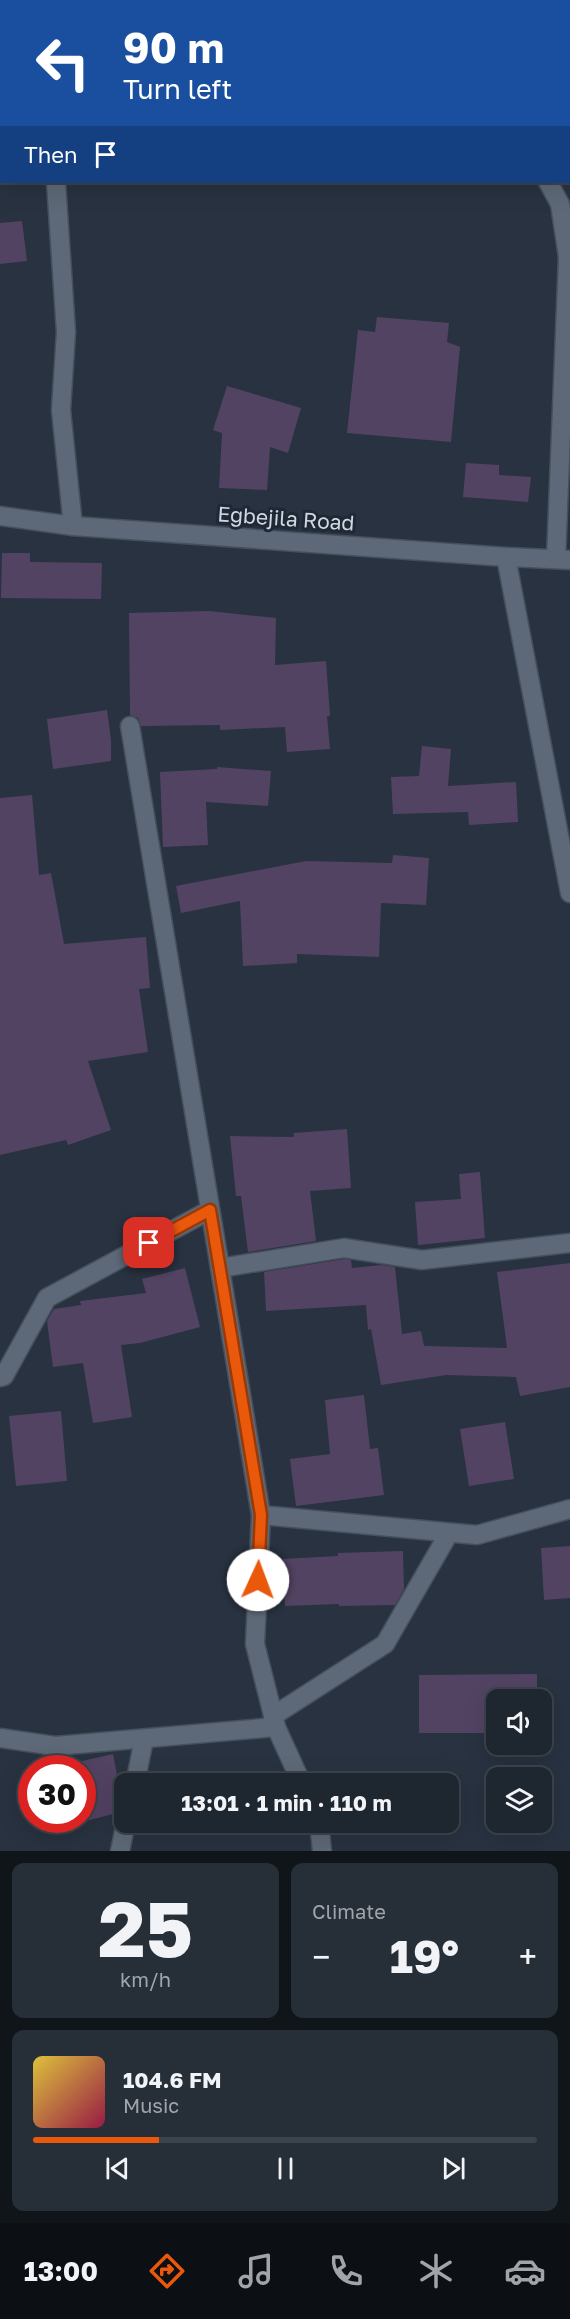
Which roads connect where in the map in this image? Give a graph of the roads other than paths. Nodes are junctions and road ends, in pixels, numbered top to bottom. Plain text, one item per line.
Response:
1 (56, 183) edge
2 (549, 183) edge
3 (569, 257) edge
4 (0, 516) edge
5 (73, 526) junction
6 (506, 557) junction
7 (563, 559) edge
8 (130, 726) dead end
9 (570, 893) edge
10 (210, 1210) junction
11 (570, 1243) edge
12 (220, 1268) junction
13 (0, 1377) edge
14 (570, 1509) edge
15 (261, 1515) junction
16 (449, 1533) junction
17 (275, 1722) junction
18 (0, 1738) edge
19 (144, 1738) junction
20 (137, 1773) edge
21 (297, 1773) edge
22 (124, 1833) edge
23 (320, 1833) edge
24 (120, 1851) edge
25 (322, 1851) edge

1 - 5 street
2 - 3 street
3 - 7 street
4 - 5 street, Egbejila Road
5 - 6 street, Egbejila Road
6 - 7 street, Egbejila Road
6 - 9 street
8 - 10 street
10 - 12 street
10 - 13 street
11 - 12 street
12 - 15 street
14 - 16 street
15 - 16 street
15 - 17 street
16 - 17 street
17 - 19 street
17 - 21 street
18 - 19 street
19 - 20 street
22 - 24 street
23 - 25 street

